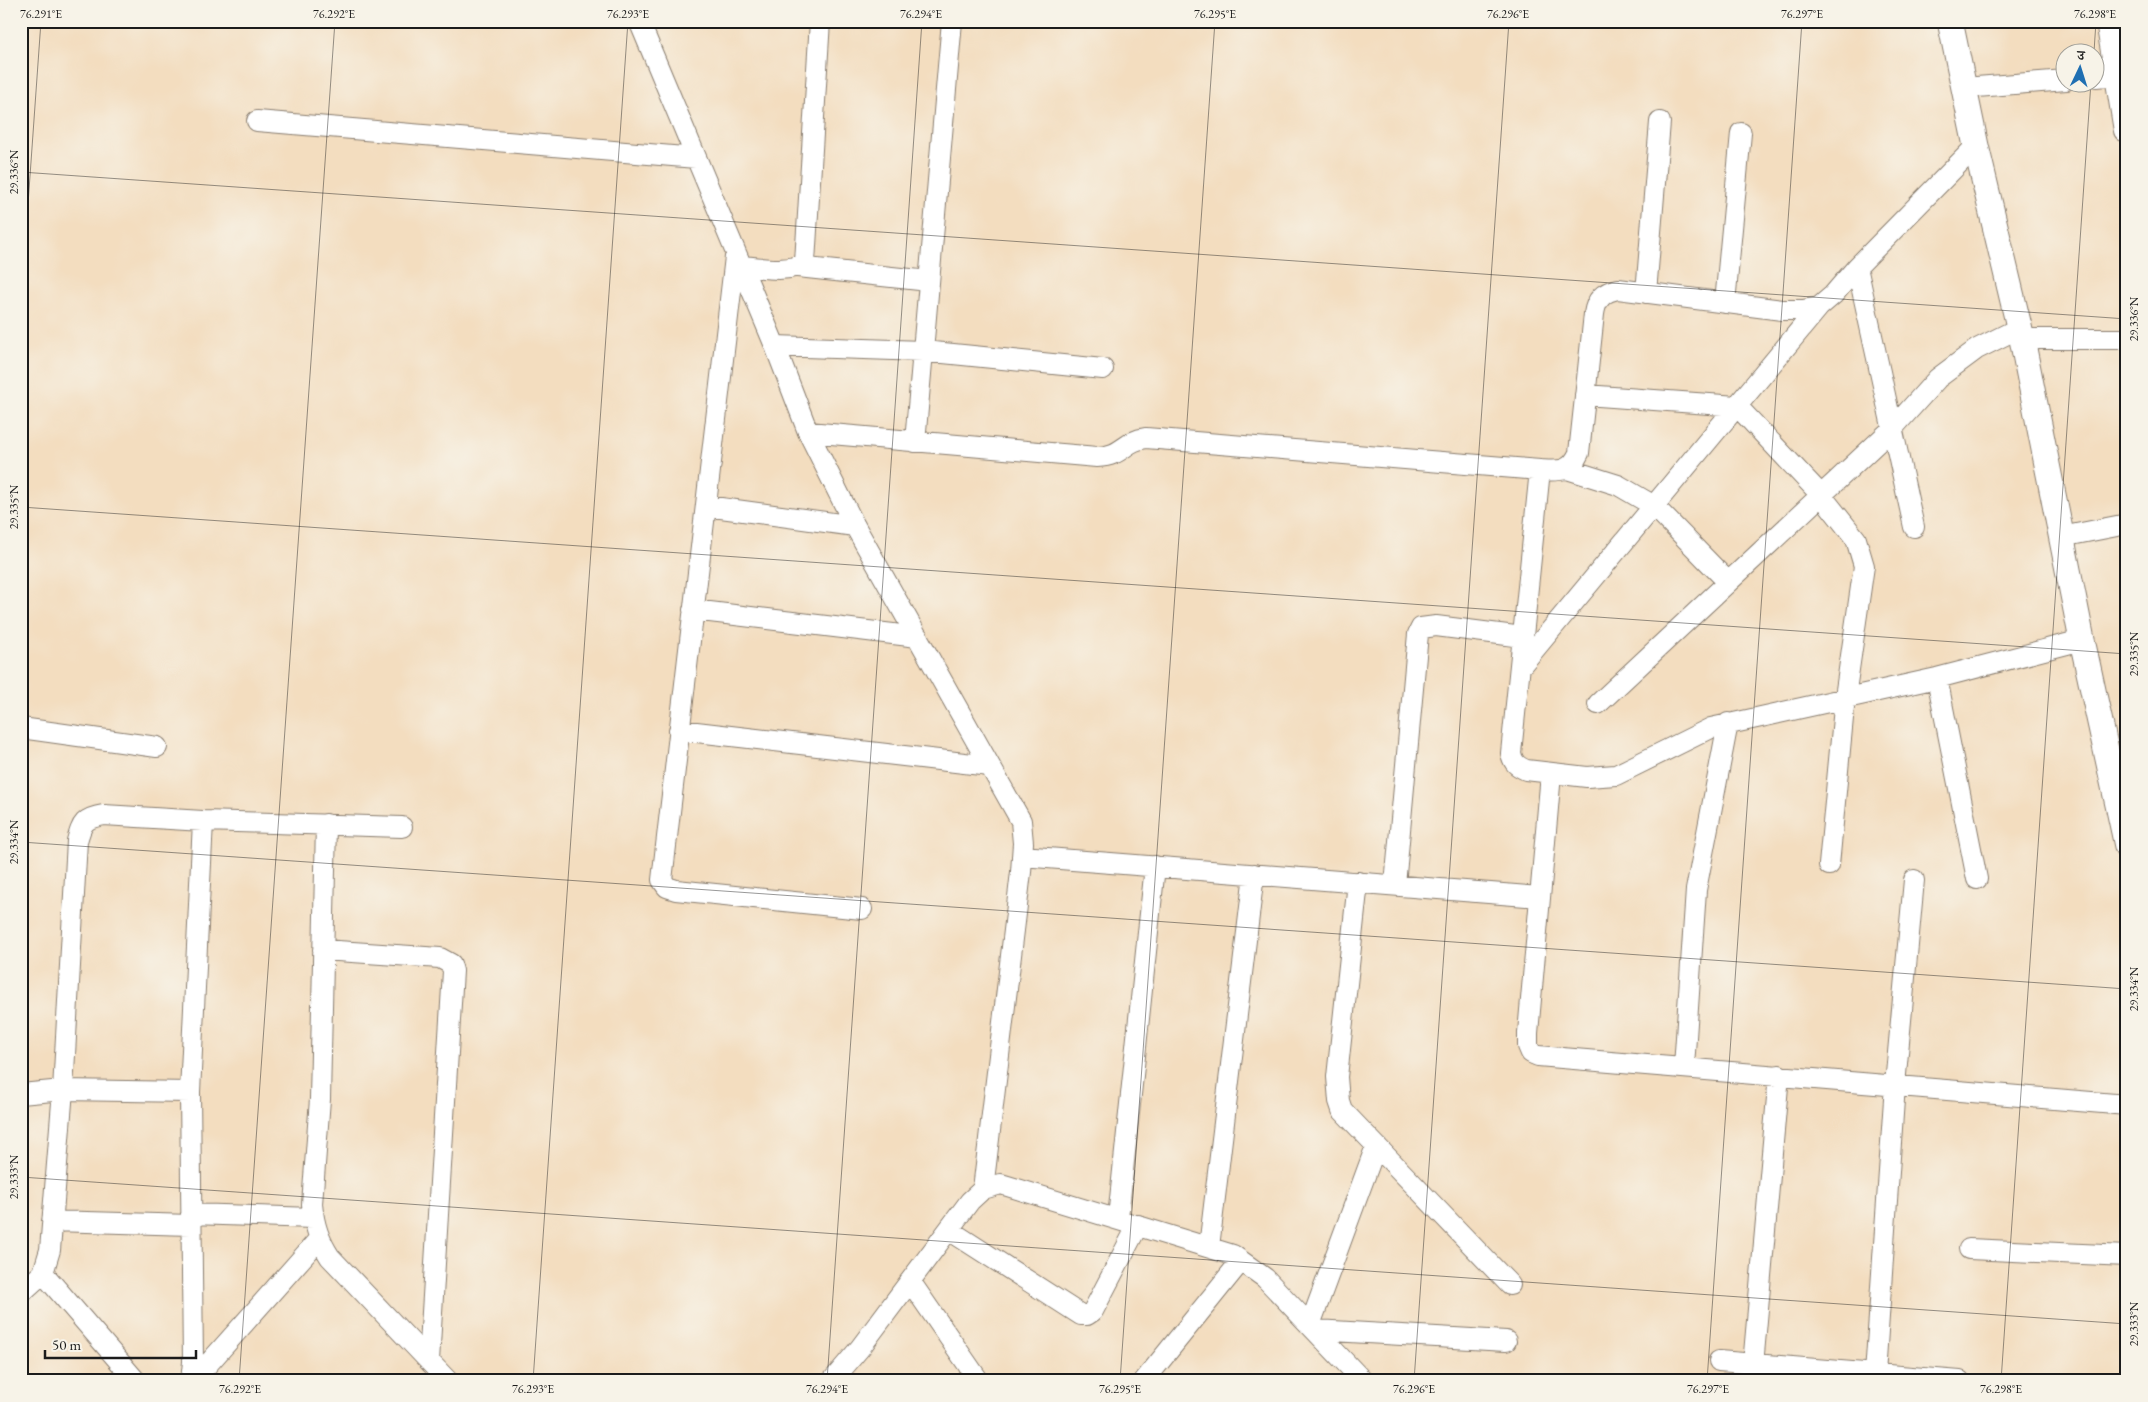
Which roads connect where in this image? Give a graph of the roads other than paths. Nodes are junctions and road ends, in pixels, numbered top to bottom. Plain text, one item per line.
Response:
1 (639, 21) edge
2 (820, 21) edge
3 (952, 21) edge
4 (1950, 21) edge
5 (2106, 21) edge
6 (2106, 42) edge
7 (2106, 79) edge
8 (2056, 81) edge
9 (1964, 88) junction
10 (256, 121) dead end
11 (1660, 122) dead end
12 (2124, 131) dead end
13 (1741, 133) dead end
14 (1976, 146) junction
15 (696, 158) junction
16 (738, 261) junction
17 (1857, 267) junction
18 (798, 268) junction
19 (929, 281) junction
20 (1646, 293) junction
21 (1725, 303) junction
22 (1819, 307) junction
23 (2020, 334) junction
24 (2127, 340) edge
25 (775, 346) junction
26 (923, 351) junction
27 (1103, 369) dead end
28 (1585, 394) junction
29 (1736, 406) junction
30 (1893, 428) junction
31 (808, 432) junction
32 (915, 442) junction
33 (1567, 469) junction
34 (1540, 470) junction
35 (1821, 495) junction
36 (706, 506) junction
37 (1654, 506) junction
38 (2127, 524) edge
39 (855, 526) junction
40 (1914, 527) dead end
41 (2061, 537) junction
42 (1728, 582) junction
43 (693, 610) junction
44 (918, 637) junction
45 (1523, 637) junction
46 (2082, 640) junction
47 (1520, 667) junction
48 (1937, 678) junction
49 (1845, 698) junction
50 (1598, 704) dead end
51 (1728, 723) junction
52 (21, 728) edge
53 (679, 730) junction
54 (157, 747) dead end
55 (990, 766) junction
56 (1550, 774) junction
57 (203, 822) junction
58 (326, 824) junction
59 (402, 827) dead end
60 (2127, 846) edge
61 (1022, 856) junction
62 (1830, 865) dead end
63 (1156, 866) junction
64 (1254, 874) junction
65 (1977, 879) dead end
66 (1914, 880) dead end
67 (1358, 882) junction
68 (1395, 885) junction
69 (1540, 896) junction
70 (862, 909) dead end
71 (323, 950) junction
72 (1684, 1067) junction
73 (1779, 1075) junction
74 (1895, 1085) junction
75 (63, 1090) junction
76 (190, 1092) junction
77 (21, 1094) edge
78 (2127, 1105) edge
79 (1376, 1146) junction
80 (984, 1189) junction
81 (313, 1218) junction
82 (1118, 1218) junction
83 (191, 1220) junction
84 (52, 1221) junction
85 (1138, 1225) junction
86 (949, 1230) junction
87 (319, 1239) junction
88 (1209, 1247) junction
89 (1969, 1249) dead end
90 (2127, 1256) edge
91 (1242, 1261) junction
92 (43, 1273) junction
93 (910, 1281) junction
94 (1510, 1285) dead end
95 (21, 1293) edge
96 (1313, 1328) junction
97 (1506, 1341) dead end
98 (429, 1361) junction
99 (1719, 1361) dead end
100 (1753, 1365) junction
101 (1875, 1374) junction
102 (136, 1381) edge
103 (192, 1381) edge
104 (448, 1381) edge
105 (832, 1381) edge
106 (979, 1381) edge
107 (1144, 1381) edge
108 (1363, 1381) edge
109 (1960, 1381) edge

1 - 15 street
2 - 18 street
3 - 19 street
4 - 9 main road
5 - 6 street
7 - 12 street
8 - 9 street
9 - 14 main road
10 - 15 street
11 - 20 street
13 - 21 street
14 - 17 street
14 - 23 main road
15 - 16 street
16 - 18 street
16 - 25 street
16 - 36 street
17 - 22 street
17 - 30 street
18 - 19 street
19 - 26 street
20 - 21 street
20 - 28 street
21 - 22 street
22 - 29 street
23 - 24 street
23 - 30 street
23 - 41 main road
25 - 26 street
25 - 31 street
26 - 27 street
26 - 32 street
28 - 29 street
28 - 33 street
29 - 35 street
29 - 37 street
30 - 35 street
30 - 40 street
31 - 32 street
31 - 39 street
32 - 34 street
33 - 34 street
33 - 37 street
34 - 45 street
35 - 42 street
35 - 49 street
36 - 39 street
36 - 43 street
37 - 42 street
37 - 47 street
38 - 41 street
39 - 44 street
41 - 46 main road
42 - 50 street
43 - 44 street
43 - 53 street
44 - 55 street
45 - 47 street
45 - 68 street
46 - 48 street
46 - 60 main road
47 - 56 street
48 - 49 street
48 - 65 street
49 - 51 street
49 - 62 street
51 - 56 street
51 - 72 street
52 - 54 street
53 - 55 street
53 - 70 street
55 - 61 street
56 - 69 street
57 - 58 street
57 - 75 street
57 - 76 street
58 - 59 street
58 - 71 street
61 - 63 street
61 - 80 street
63 - 64 street
63 - 82 street
64 - 67 street
64 - 88 street
66 - 74 street
67 - 68 street
67 - 79 street
68 - 69 street
69 - 72 street
71 - 81 street
71 - 98 street
72 - 73 street
73 - 74 street
73 - 100 street
74 - 78 street
74 - 101 street
75 - 76 street
75 - 77 street
75 - 84 street
76 - 83 street
79 - 94 street
79 - 96 street
80 - 82 street
80 - 86 street
81 - 83 street
81 - 87 street
82 - 85 street
83 - 84 street
83 - 103 street
84 - 92 street
85 - 86 street
85 - 88 street
86 - 93 street
87 - 98 street
87 - 103 street
88 - 91 street
89 - 90 street
91 - 96 street
91 - 107 street
92 - 95 street
92 - 102 street
93 - 105 street
93 - 106 street
96 - 97 street
96 - 108 street
98 - 104 street
99 - 100 street
100 - 101 street
101 - 109 street

